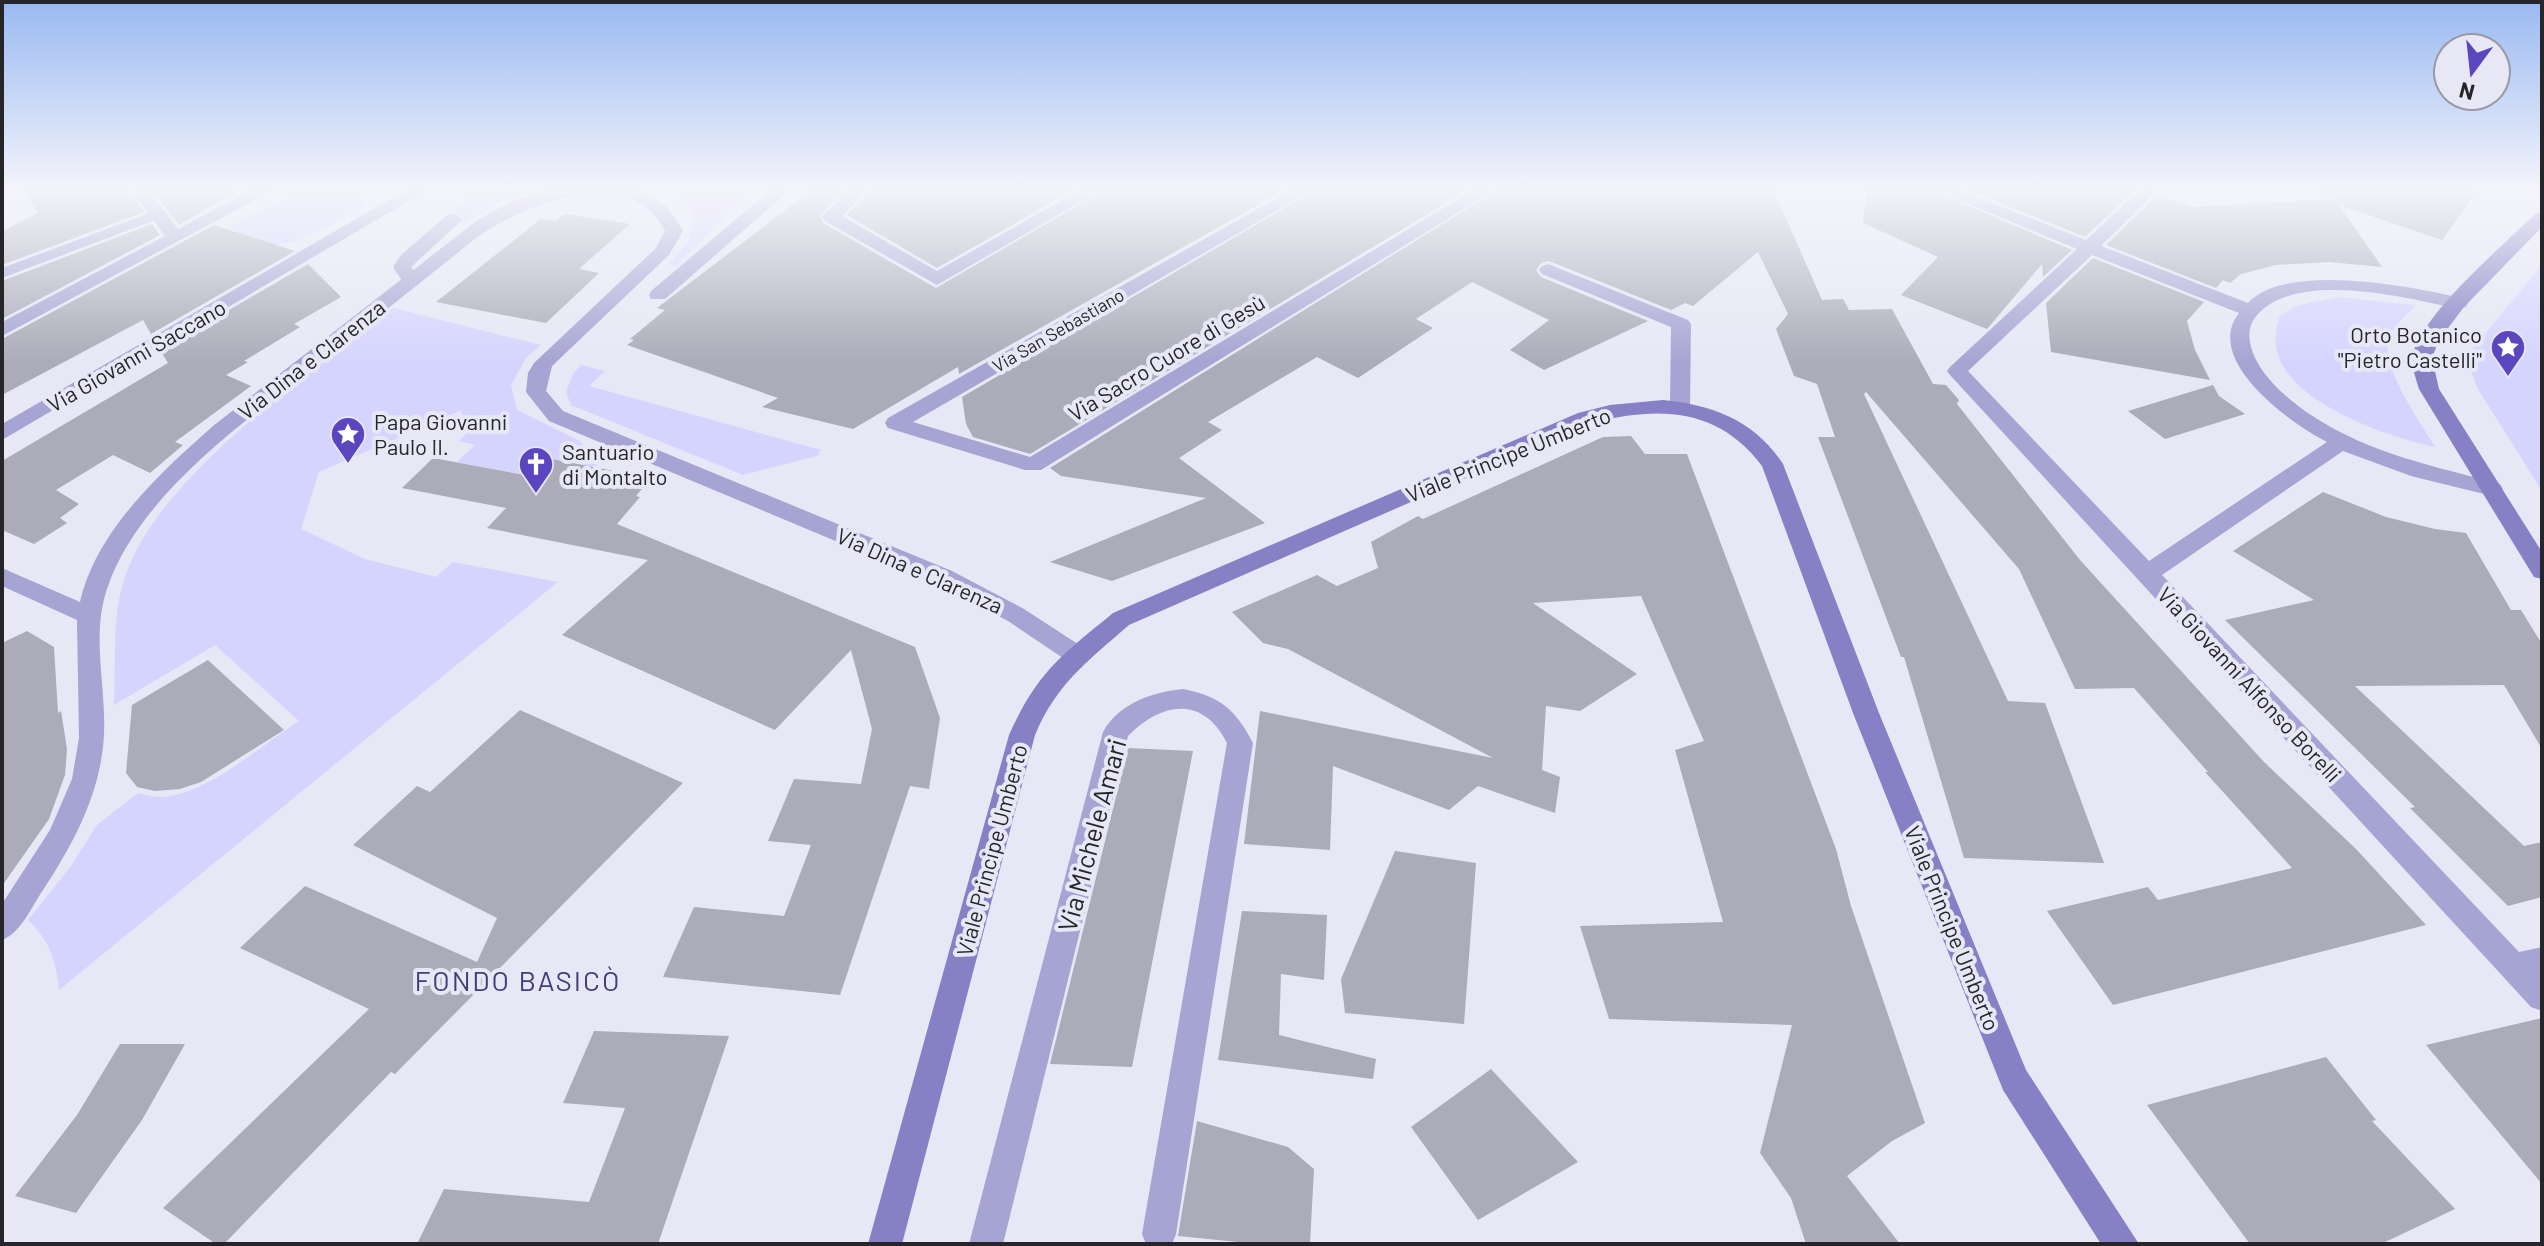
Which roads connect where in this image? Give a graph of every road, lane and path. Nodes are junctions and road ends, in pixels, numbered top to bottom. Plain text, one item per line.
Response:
1 (70, 247) edge
2 (159, 247) edge
3 (321, 247) edge
4 (421, 247) edge
5 (454, 247) edge
6 (665, 247) edge
7 (714, 247) edge
8 (883, 247) edge
9 (993, 247) edge
10 (1204, 247) edge
11 (1392, 247) edge
12 (2513, 247) edge
13 (2089, 248) joint
14 (1548, 270) dead end
15 (2, 273) edge
16 (411, 280) junction
17 (658, 295) dead end
18 (2459, 303) junction
19 (2249, 310) junction
20 (2, 330) edge
21 (1680, 406) junction
22 (2, 433) edge
23 (2342, 442) junction
24 (1033, 465) joint
25 (2492, 489) junction
26 (2542, 571) edge
27 (2147, 574) junction
28 (2, 576) edge
29 (89, 616) junction
30 (1075, 654) junction
31 (2, 927) edge
32 (2528, 963) edge
33 (2542, 997) edge
34 (1159, 1234) dead end
35 (885, 1244) edge
36 (986, 1244) edge
37 (2122, 1244) edge

1 - 15 lane
2 - 20 street
3 - 22 street, Via Giovanni Saccano
4 - 16 street
5 - 16 street, Via Dina e Clarenza
6 - 30 street, Via Dina e Clarenza
7 - 17 street
8 - 9 street
10 - 24 street, Via San Sebastiano
11 - 24 street, Via Sacro Cuore di Gesù
12 - 18 main road
13 - 19 street
13 - 27 street, Via Giovanni Alfonso Borelli
14 - 21 street
16 - 29 street, Via Dina e Clarenza
18 - 19 street
18 - 25 main road
19 - 23 street
21 - 30 main road, Viale Principe Umberto
21 - 37 main road, Viale Principe Umberto
23 - 25 street
23 - 27 street
25 - 26 main road
27 - 32 street, Via Giovanni Alfonso Borelli
28 - 29 street
29 - 31 street, Via Dina e Clarenza
30 - 35 main road, Viale Principe Umberto
32 - 33 street, Via Giovanni Alfonso Borelli
34 - 36 street, Via Michele Amari

